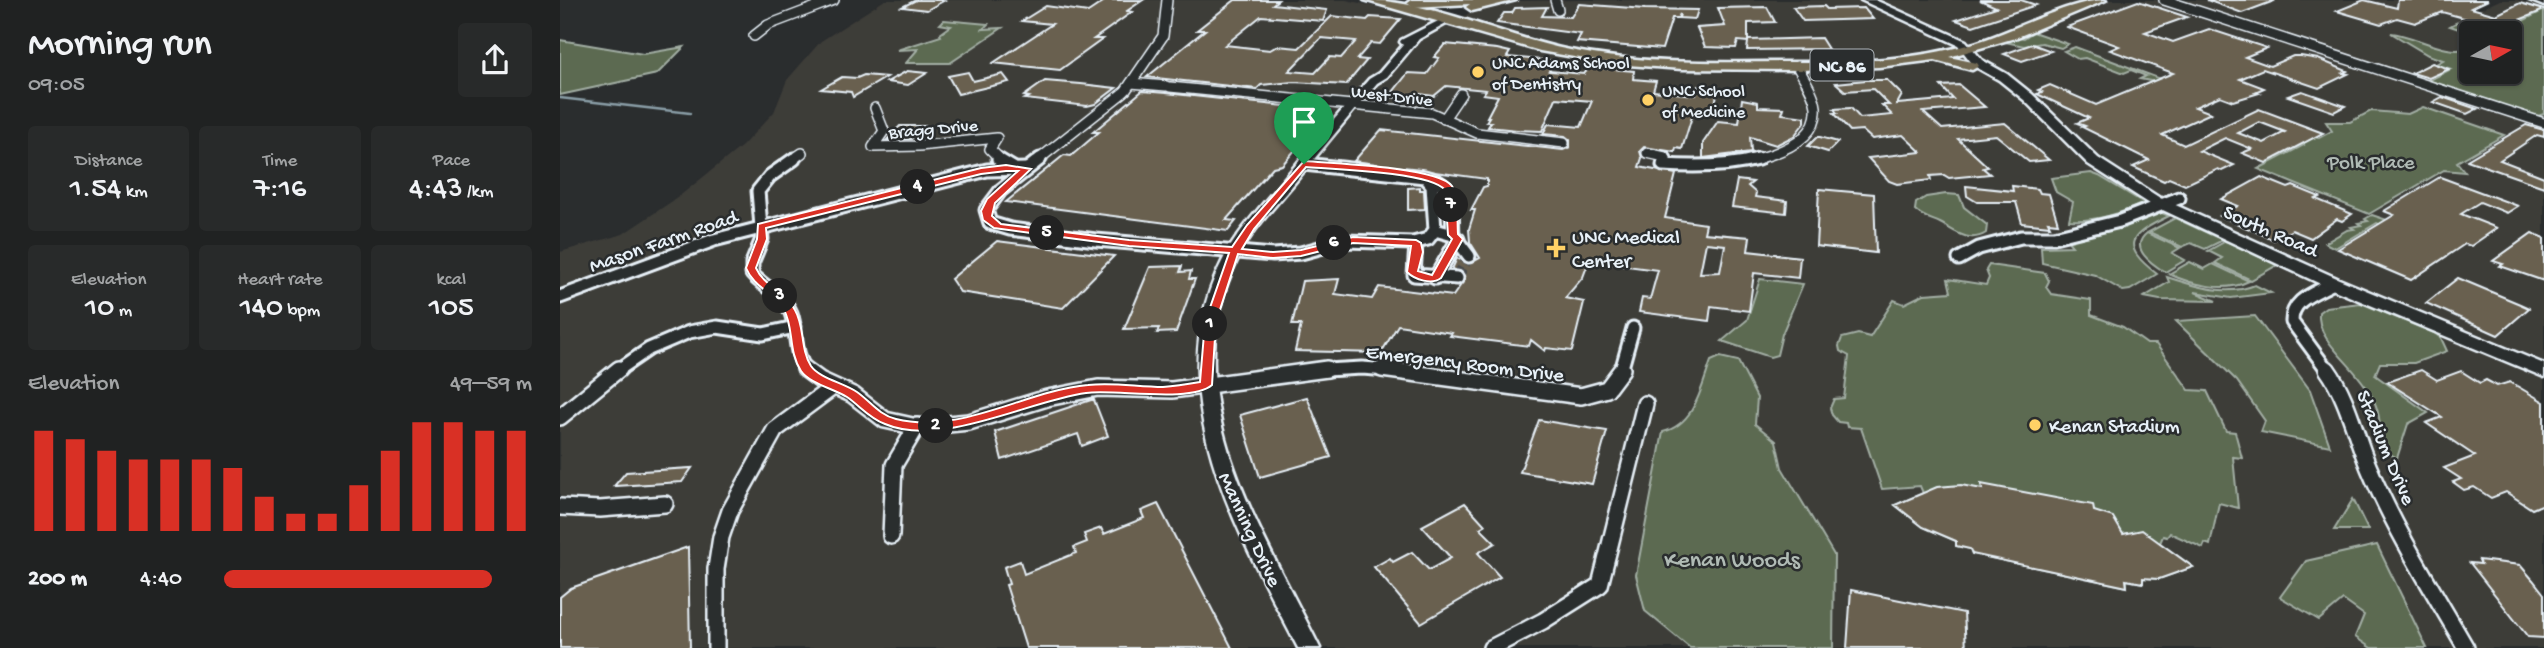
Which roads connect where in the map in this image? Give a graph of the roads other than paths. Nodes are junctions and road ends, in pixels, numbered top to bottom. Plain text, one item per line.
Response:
1 (834, 0) edge
2 (1167, 0) edge
3 (1482, 0) edge
4 (1510, 0) edge
5 (1555, 0) edge
6 (1866, 0) edge
7 (2100, 0) edge
8 (2164, 0) edge
9 (2534, 0) edge
10 (1375, 1) edge
11 (2544, 3) edge
12 (1558, 10) dead end
13 (1450, 19) junction
14 (754, 36) dead end
15 (1968, 49) junction
16 (1912, 60) junction
17 (1797, 66) junction
18 (1972, 66) junction
19 (2009, 83) junction
20 (1168, 87) joint
21 (1127, 88) junction
22 (1461, 94) dead end
23 (1353, 106) junction
24 (876, 108) dead end
25 (1444, 119) junction
26 (2544, 123) edge
27 (1564, 143) dead end
28 (802, 153) dead end
29 (1647, 153) dead end
30 (1304, 164) junction
31 (1013, 168) junction
32 (1026, 169) junction
33 (1428, 178) junction
34 (2171, 201) junction
35 (761, 226) junction
36 (1435, 230) junction
37 (1455, 237) junction
38 (1416, 243) junction
39 (1235, 251) junction
40 (1469, 256) dead end
41 (1959, 259) dead end
42 (1435, 278) junction
43 (1457, 278) dead end
44 (2333, 283) junction
45 (560, 297) edge
46 (794, 327) junction
47 (1633, 328) dead end
48 (2544, 371) edge
49 (1206, 385) junction
50 (833, 387) junction
51 (1645, 404) dead end
52 (560, 416) edge
53 (917, 426) junction
54 (665, 504) dead end
55 (560, 508) edge
56 (891, 536) dead end
57 (716, 648) edge
58 (1309, 648) edge
59 (1491, 648) edge
60 (2466, 648) edge

1 - 14 street
2 - 21 street
3 - 10 main road, NC 86
4 - 13 main road, Manning Drive
5 - 12 street
6 - 15 main road, South Road
7 - 15 main road, NC 86
8 - 26 street
9 - 11 main road
10 - 13 main road, NC 86
13 - 17 main road, NC 86
13 - 23 street, Manning Drive
15 - 16 main road, NC 86
15 - 18 main road
15 - 19 main road, South Road
16 - 17 main road, NC 86
16 - 18 main road
17 - 29 street
18 - 19 main road, South Road
19 - 34 main road, South Road
20 - 21 street, West Drive
20 - 23 street, West Drive
21 - 32 street
22 - 25 street
23 - 25 street, West Drive
23 - 30 street, Manning Drive
24 - 31 street, Bragg Drive
25 - 27 street, West Drive
28 - 35 street
30 - 33 street
30 - 39 street, Manning Drive
31 - 32 street, Mason Farm Road
31 - 35 street, Mason Farm Road
32 - 39 street
33 - 36 street
33 - 37 street
34 - 41 street
34 - 44 main road, South Road
35 - 45 street, Mason Farm Road
35 - 46 street, Emergency Room Drive
36 - 37 street
36 - 38 street
37 - 40 street
37 - 42 street
38 - 39 street
38 - 42 street
39 - 49 street, Manning Drive
42 - 43 street
44 - 48 main road, South Road
44 - 60 street, Stadium Drive
46 - 50 street, Emergency Room Drive
46 - 52 street
47 - 49 street, Emergency Room Drive
49 - 53 street, Emergency Room Drive
49 - 58 street, Manning Drive
50 - 53 street, Emergency Room Drive
50 - 57 street
51 - 59 street
53 - 56 street
54 - 55 street

